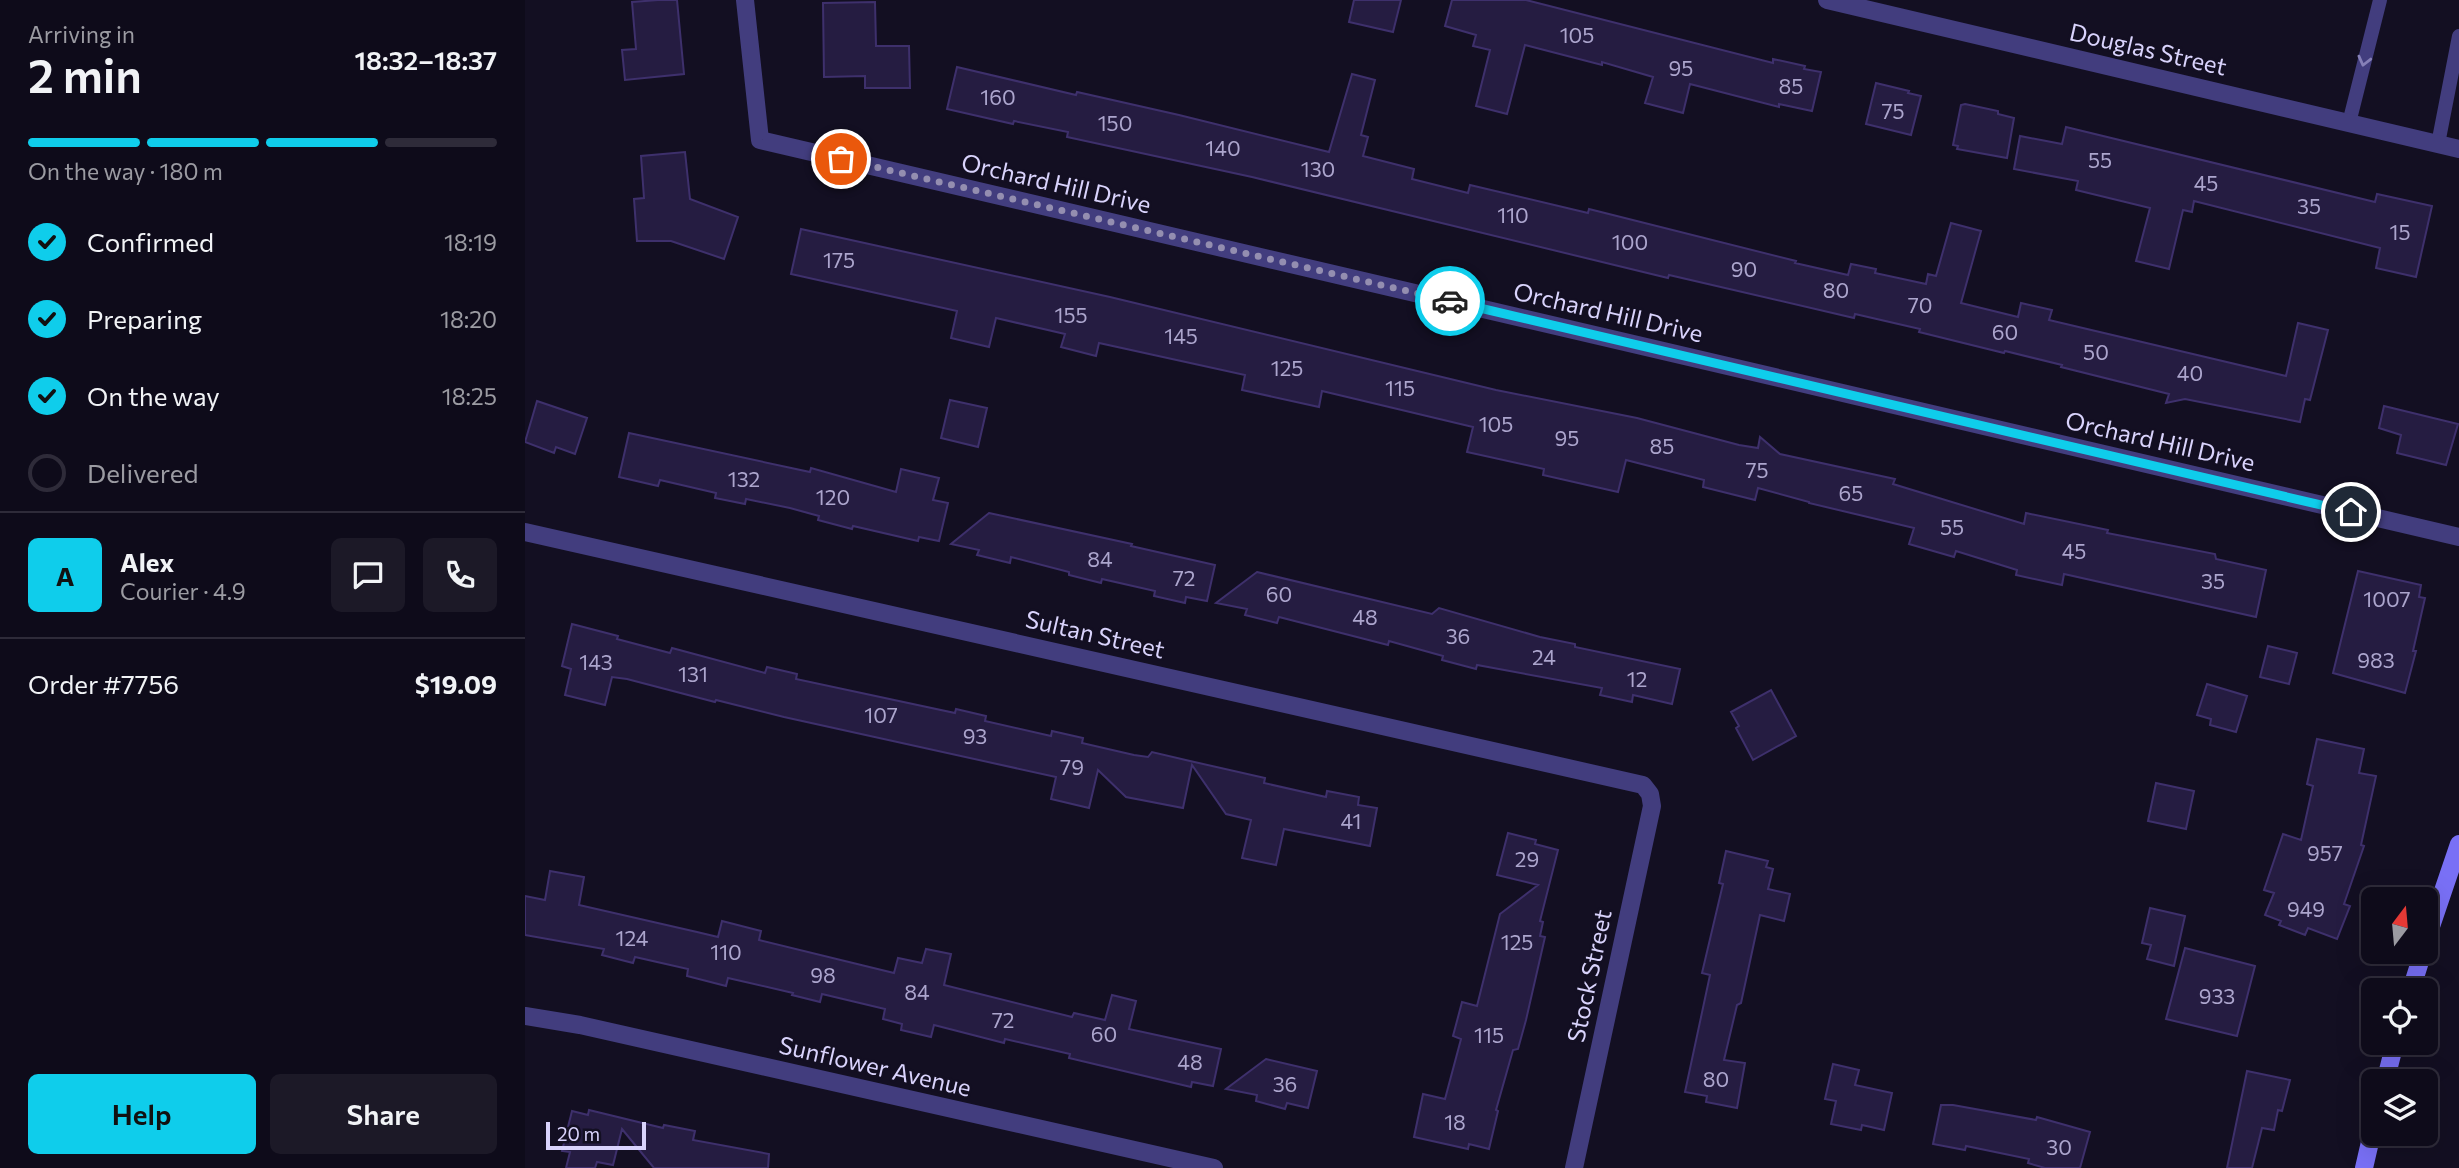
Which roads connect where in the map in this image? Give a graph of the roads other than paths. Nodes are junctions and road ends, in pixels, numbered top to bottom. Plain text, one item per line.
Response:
1 (745, 0) edge
2 (1827, 0) edge
3 (2380, 0) edge
4 (2459, 36) edge
5 (2349, 123) junction
6 (2438, 144) junction
7 (2459, 149) edge
8 (525, 532) edge
9 (2459, 537) edge
10 (1650, 794) joint
11 (2459, 845) edge
12 (2438, 906) edge
13 (525, 1016) edge
14 (2369, 1146) edge
15 (1578, 1167) edge
16 (1214, 1168) edge
17 (2364, 1168) edge

1 - 9 street, Orchard Hill Drive
2 - 5 street, Douglas Street
3 -> 5 lane
4 - 6 lane
5 - 6 street, Douglas Street
6 - 7 street, Douglas Street
8 - 10 street, Sultan Street
10 - 15 street, Stock Street
11 - 12 main road
13 - 16 street, Sunflower Avenue
14 - 17 main road

